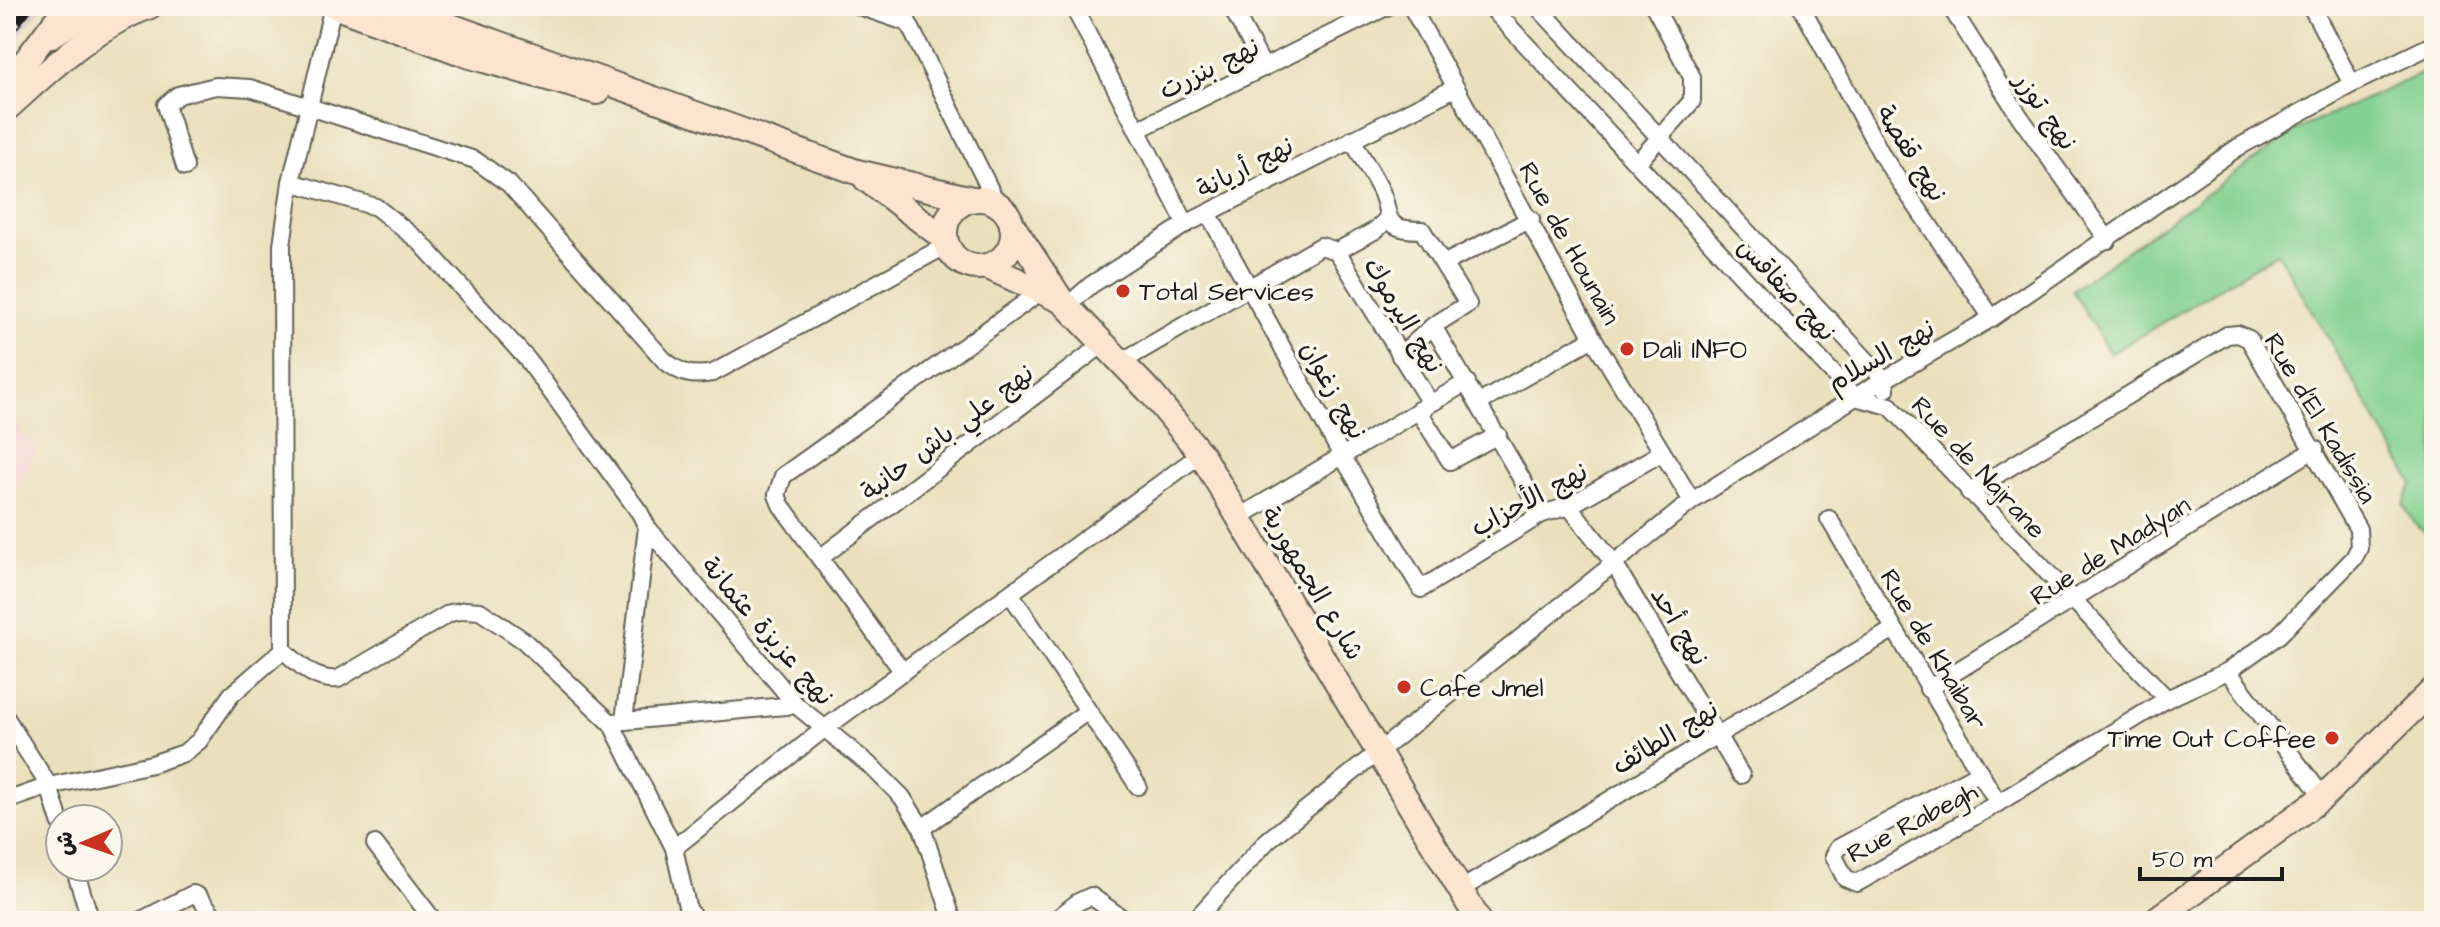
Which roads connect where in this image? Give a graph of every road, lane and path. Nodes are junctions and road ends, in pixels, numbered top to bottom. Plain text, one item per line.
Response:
1 (67, 6) edge
2 (97, 6) edge
3 (150, 6) edge
4 (334, 6) edge
5 (395, 6) edge
6 (859, 6) edge
7 (900, 6) edge
8 (1073, 6) edge
9 (1231, 6) edge
10 (1388, 6) edge
11 (1411, 6) edge
12 (1490, 6) edge
13 (1537, 6) edge
14 (1654, 6) edge
15 (1801, 6) edge
16 (1950, 6) edge
17 (2311, 6) edge
18 (908, 23) junction
19 (2434, 44) edge
20 (33, 48) junction
21 (1264, 68) junction
22 (2352, 84) junction
23 (6, 87) edge
24 (1455, 88) junction
25 (310, 104) junction
26 (678, 108) junction
27 (6, 109) edge
28 (1137, 130) junction
29 (1352, 139) junction
30 (1661, 139) junction
31 (1637, 163) junction
32 (185, 167) dead end
33 (857, 172) junction
34 (291, 182) junction
35 (972, 199) junction
36 (997, 204) junction
37 (1208, 213) junction
38 (1388, 218) junction
39 (1531, 219) junction
40 (1186, 224) junction
41 (1012, 225) junction
42 (2108, 240) junction
43 (946, 242) junction
44 (1337, 251) junction
45 (1445, 263) junction
46 (986, 266) junction
47 (1250, 287) junction
48 (1056, 300) junction
49 (1992, 318) junction
50 (1433, 326) junction
51 (1593, 338) junction
52 (1103, 344) junction
53 (1400, 356) junction
54 (1121, 362) junction
55 (1885, 380) junction
56 (1467, 382) junction
57 (1855, 397) junction
58 (1479, 403) junction
59 (1890, 406) junction
60 (1424, 407) junction
61 (1498, 435) junction
62 (2315, 449) junction
63 (1661, 453) junction
64 (1201, 454) junction
65 (1341, 454) junction
66 (1969, 492) junction
67 (1692, 501) junction
68 (1569, 506) junction
69 (1542, 514) junction
70 (1241, 516) junction
71 (1829, 519) dead end
72 (647, 527) junction
73 (820, 558) junction
74 (1613, 562) junction
75 (1421, 589) joint
76 (1012, 596) junction
77 (2074, 602) junction
78 (1894, 629) junction
79 (283, 650) junction
80 (2228, 671) junction
81 (903, 672) junction
82 (1928, 689) junction
83 (2434, 689) edge
84 (2167, 699) junction
85 (796, 705) junction
86 (1088, 711) junction
87 (6, 718) edge
88 (617, 722) junction
89 (824, 729) junction
90 (1717, 733) junction
91 (1381, 752) junction
92 (1980, 772) junction
93 (1741, 775) dead end
94 (49, 786) junction
95 (1138, 786) dead end
96 (2323, 797) junction
97 (6, 801) edge
98 (54, 803) edge
99 (1998, 803) junction
100 (922, 828) junction
101 (375, 844) dead end
102 (674, 848) junction
103 (79, 883) edge
104 (1463, 888) junction
105 (91, 921) edge
106 (140, 921) edge
107 (218, 921) edge
108 (434, 921) edge
109 (695, 921) edge
110 (953, 921) edge
111 (1054, 921) edge
112 (1126, 921) edge
113 (1194, 921) edge
114 (1479, 921) edge
115 (2154, 921) edge

1 - 20 main road
2 - 20 main road
3 - 27 main road
4 - 25 street
4 - 26 main road
5 - 26 main road
6 - 18 street
7 - 18 street
8 - 28 street
9 - 21 street
10 - 21 street, نهج بنزرت
11 - 24 street, Rue de Hounain
12 - 31 street, نهج صفاقس
13 - 30 street, نهج صفاقس
14 - 30 street
15 - 49 street, نهج قفصة
16 - 42 street, نهج توزر
17 - 22 street
18 - 36 street
19 - 22 street, نهج السلام
20 - 23 main road
21 - 28 street, نهج بنزرت
22 - 42 street, نهج السلام
24 - 29 street, نهج أريانة
24 - 39 street, Rue de Hounain
25 - 32 street
25 - 34 street
25 - 43 street
26 - 33 main road
28 - 40 street
29 - 37 street, نهج أريانة
29 - 38 street
30 - 31 street
30 - 55 street, نهج صفاقس
31 - 57 street, نهج صفاقس
33 - 35 main road
33 - 43 main road
34 - 72 street, نهج عزيزة عثمانة
34 - 79 street
35 - 36 main road
35 - 43 main road
36 - 41 main road
37 - 40 street, نهج أريانة
37 - 47 street, نهج زغوان
38 - 44 street
38 - 45 street
39 - 45 street
39 - 51 street, Rue de Hounain
40 - 48 street, نهج أريانة
41 - 46 main road
41 - 48 main road
42 - 49 street, نهج السلام
43 - 46 main road
44 - 47 street
44 - 53 street, نهج اليرموك
45 - 50 street
46 - 48 main road
47 - 54 street
47 - 65 street, نهج زغوان
48 - 52 main road, شارع الجمهورية
48 - 73 street, نهج أريانة
49 - 55 street, نهج السلام
50 - 53 street
50 - 56 street
51 - 58 street
51 - 63 street, Rue de Hounain
52 - 54 main road, شارع الجمهورية
52 - 73 street, نهج علي باش حانبة
53 - 60 street, نهج اليرموك
54 - 64 main road, شارع الجمهورية
55 - 57 street, نهج السلام
55 - 59 street
56 - 58 street
56 - 60 street
57 - 59 street
57 - 67 street, نهج السلام
58 - 61 street
59 - 66 street, Rue de Najrane
60 - 61 street, نهج اليرموك
60 - 65 street
61 - 69 street
62 - 66 street, Rue d'El Kadissia
62 - 77 street, Rue de Madyan
62 - 80 street, Rue d'El Kadissia
63 - 67 street, Rue de Hounain
63 - 68 street, نهج الأحزاب
64 - 70 main road, شارع الجمهورية
64 - 76 street
65 - 70 street
65 - 75 street, نهج زغوان
66 - 77 street, Rue de Najrane
67 - 74 street, نهج السلام
68 - 69 street, نهج الأحزاب
68 - 74 street, نهج أحد
69 - 75 street, نهج الأحزاب
70 - 91 main road, شارع الجمهورية
71 - 78 street, Rue de Khaibar
72 - 85 street, نهج عزيزة عثمانة
72 - 88 street
73 - 81 street
74 - 90 street, نهج أحد
74 - 91 street, نهج السلام
76 - 81 street
76 - 86 street
77 - 82 street, Rue de Madyan
77 - 84 street, Rue de Najrane
78 - 82 street, Rue de Khaibar
78 - 90 street, نهج الطائف
79 - 88 street
79 - 94 street
80 - 84 street, Rue d'El Kadissia
80 - 96 street
81 - 89 street
82 - 92 street, Rue de Khaibar
83 - 96 main road
84 - 99 street, Rue Rabegh
85 - 88 street
85 - 89 street, نهج عزيزة عثمانة
86 - 95 street
86 - 100 street
87 - 94 street
88 - 102 street
89 - 100 street, نهج عزيزة عثمانة
89 - 102 street
90 - 93 street, نهج أحد
90 - 104 street, نهج الطائف
91 - 104 main road, شارع الجمهورية
91 - 113 street, نهج السلام
92 - 99 street, Rue de Khaibar
92 - 99 street, Rue Rabegh
94 - 97 street
94 - 98 street
96 - 115 main road
100 - 110 street, نهج عزيزة عثمانة
101 - 108 street
102 - 109 street
103 - 105 street
104 - 114 main road, شارع الجمهورية
106 - 107 street
111 - 112 street

